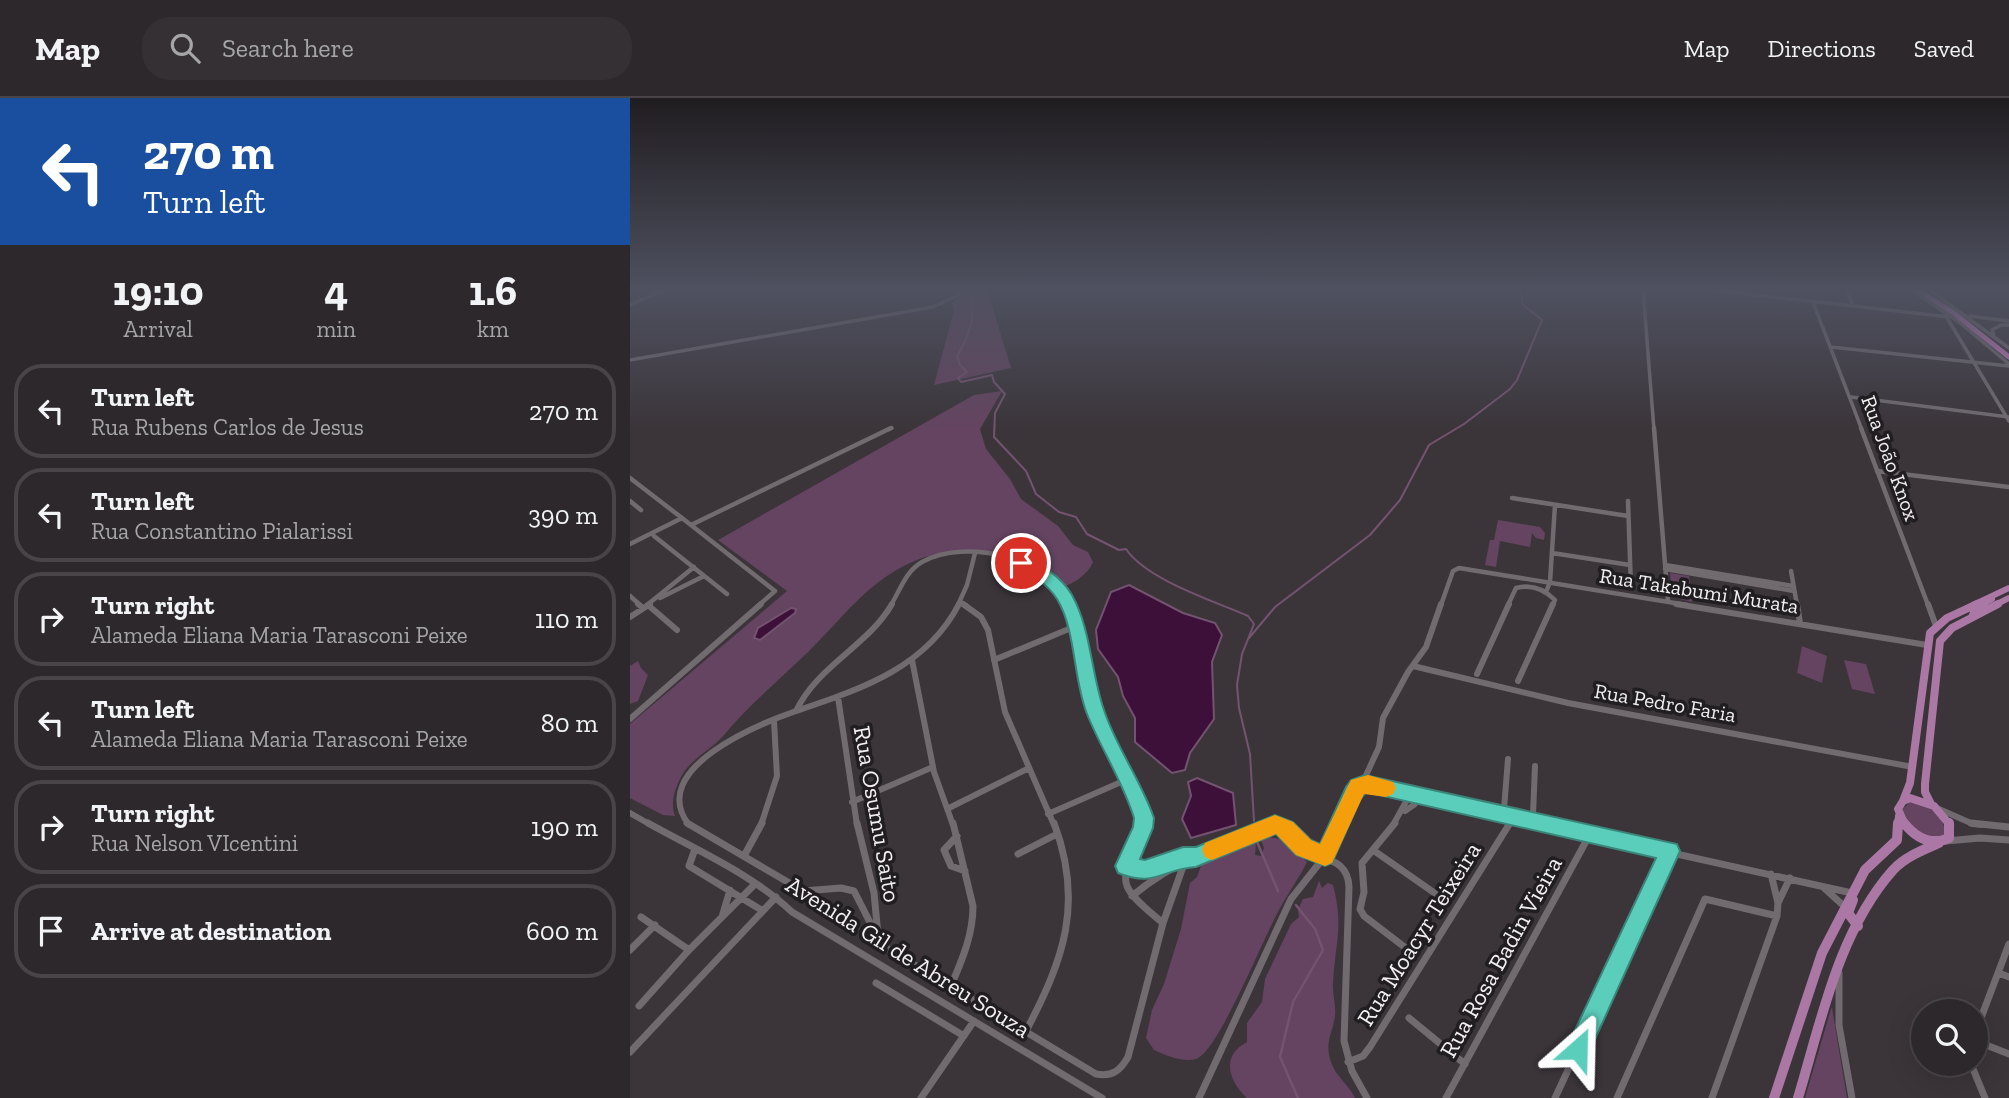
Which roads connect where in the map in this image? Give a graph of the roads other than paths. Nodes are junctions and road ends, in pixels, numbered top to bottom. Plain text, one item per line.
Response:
1 (771, 336) edge
2 (1647, 336) edge
3 (1826, 336) edge
4 (1958, 336) edge
5 (1975, 336) edge
6 (1980, 336) edge
7 (1982, 336) edge
8 (1985, 336) edge
9 (1994, 336) edge
10 (1993, 344) junction
11 (1831, 347) junction
12 (2009, 348) edge
13 (2009, 356) edge
14 (630, 360) edge
15 (1972, 362) junction
16 (2009, 365) edge
17 (1851, 397) junction
18 (2008, 419) edge
19 (892, 428) dead end
20 (1877, 471) junction
21 (630, 478) edge
22 (2009, 487) edge
23 (1512, 498) dead end
24 (630, 501) edge
25 (1628, 501) dead end
26 (1555, 505) junction
27 (641, 510) dead end
28 (1628, 516) junction
29 (682, 518) junction
30 (691, 525) junction
31 (654, 537) dead end
32 (630, 544) edge
33 (1552, 553) junction
34 (975, 554) junction
35 (1630, 565) junction
36 (694, 567) junction
37 (1665, 567) junction
38 (1791, 571) dead end
39 (704, 576) junction
40 (1549, 578) junction
41 (1631, 588) dead end
42 (1793, 589) junction
43 (2005, 590) edge
44 (1546, 592) junction
45 (727, 594) dead end
46 (630, 596) edge
47 (2009, 598) edge
48 (654, 601) junction
49 (1668, 601) junction
50 (962, 603) junction
51 (646, 607) junction
52 (1973, 616) junction
53 (630, 617) edge
54 (1800, 623) junction
55 (1076, 626) junction
56 (1936, 626) junction
57 (677, 630) dead end
58 (1927, 645) junction
59 (912, 660) junction
60 (994, 660) junction
61 (1413, 666) junction
62 (1477, 674) dead end
63 (1518, 681) dead end
64 (838, 696) junction
65 (796, 712) junction
66 (630, 719) edge
67 (774, 721) junction
68 (1508, 759) dead end
69 (1535, 766) dead end
70 (1913, 767) junction
71 (933, 768) junction
72 (1029, 768) junction
73 (1128, 779) junction
74 (1362, 784) junction
75 (1405, 793) junction
76 (1416, 795) junction
77 (1903, 801) junction
78 (852, 802) junction
79 (1935, 806) junction
80 (949, 808) junction
81 (630, 813) edge
82 (1500, 813) junction
83 (1048, 814) junction
84 (1399, 814) junction
85 (1514, 816) junction
86 (1899, 816) junction
87 (1530, 820) junction
88 (2009, 827) edge
89 (1056, 834) junction
90 (1590, 834) junction
91 (957, 836) junction
92 (2009, 840) edge
93 (1941, 842) junction
94 (695, 849) junction
95 (1373, 850) junction
96 (1670, 851) junction
97 (1018, 854) dead end
98 (744, 856) junction
99 (1325, 856) junction
100 (1183, 861) junction
101 (1126, 866) junction
102 (965, 871) junction
103 (1771, 874) junction
104 (1790, 878) junction
105 (755, 884) junction
106 (1818, 885) junction
107 (730, 890) junction
108 (874, 893) junction
109 (1852, 893) junction
110 (1132, 896) junction
111 (776, 897) junction
112 (743, 898) junction
113 (1446, 901) dead end
114 (1778, 903) junction
115 (862, 904) junction
116 (1845, 906) junction
117 (763, 911) junction
118 (1777, 916) junction
119 (641, 917) dead end
120 (722, 918) junction
121 (1163, 923) junction
122 (655, 925) junction
123 (1857, 926) junction
124 (878, 938) junction
125 (2009, 944) edge
126 (630, 950) edge
127 (689, 950) junction
128 (1411, 952) dead end
129 (1840, 961) junction
130 (1999, 974) junction
131 (2009, 977) edge
132 (876, 983) dead end
133 (951, 986) junction
134 (1988, 1001) edge
135 (639, 1006) dead end
136 (1409, 1018) dead end
137 (974, 1021) junction
138 (1026, 1031) junction
139 (964, 1036) junction
140 (1988, 1046) edge
141 (630, 1052) edge
142 (2009, 1054) edge
143 (1348, 1062) junction
144 (1465, 1064) junction
145 (1976, 1076) edge
146 (921, 1098) edge
147 (1102, 1098) edge
148 (1199, 1098) edge
149 (1367, 1098) edge
150 (1446, 1098) edge
151 (1555, 1098) edge
152 (1617, 1098) edge
153 (1712, 1098) edge
154 (1774, 1098) edge
155 (1798, 1098) edge
156 (1852, 1098) edge
157 (1985, 1098) edge

1 - 14 street
2 - 37 street
3 - 11 street, Rua João Knox
4 - 15 street
5 - 16 street
6 - 10 highway
7 - 10 highway
8 - 13 highway
9 - 12 street
10 - 13 highway
11 - 15 street
11 - 17 street, Rua João Knox
15 - 16 street
15 - 18 street
17 - 18 street
17 - 20 street, Rua João Knox
19 - 30 street
20 - 22 street
20 - 56 street, Rua João Knox
21 - 29 street
23 - 26 street
24 - 27 street
25 - 28 street
26 - 28 street
26 - 33 street
28 - 35 street
29 - 30 street
29 - 32 street
30 - 66 street
31 - 36 street
33 - 35 street
33 - 40 street
34 - 50 street
34 - 55 street
34 - 65 street
35 - 41 street
36 - 39 street
36 - 48 street
37 - 42 street
37 - 49 street
38 - 42 street
39 - 45 street
39 - 48 street
40 - 44 street
40 - 49 street, Rua Takabumi Murata
40 - 61 street, Rua Takabumi Murata
42 - 54 street
43 - 52 main road
43 - 56 main road
44 - 62 street
44 - 63 street
46 - 51 street
47 - 52 main road
48 - 51 street
49 - 54 street, Rua Takabumi Murata
50 - 59 street
50 - 60 street
51 - 53 street
51 - 57 street
52 - 79 main road
54 - 58 street, Rua Takabumi Murata
55 - 60 street
55 - 73 street
56 - 58 main road
58 - 70 main road
59 - 64 street
59 - 71 street
60 - 72 street
61 - 70 street, Rua Pedro Faria
61 - 74 street
64 - 65 street
64 - 78 street, Rua Osumu Saito
65 - 67 street
67 - 98 street
67 - 98 street
68 - 82 street
69 - 87 street
70 - 77 main road
71 - 78 street
71 - 80 street
72 - 80 street
72 - 83 street
73 - 83 street
73 - 101 street
74 - 75 street
74 - 99 street
75 - 76 street
75 - 84 street
76 - 82 street
76 - 84 street
77 - 79 main road
77 - 86 main road
78 - 108 street, Rua Osumu Saito
79 - 88 street
79 - 93 main road
80 - 91 street
81 - 94 street, Avenida Gil de Abreu Souza
82 - 85 street
83 - 89 street
84 - 95 street
85 - 87 street
85 - 143 street, Rua Moacyr Teixeira
86 - 93 main road
86 - 109 main road
87 - 90 street
89 - 97 street
89 - 138 street
90 - 96 street
90 - 144 street, Rua Rosa Badin Vieira
91 - 102 street
91 - 102 street
92 - 93 street
93 - 123 main road
94 - 105 street, Avenida Gil de Abreu Souza
94 - 107 street, Avenida Gil de Abreu Souza
95 - 113 street
95 - 128 street
96 - 103 street
96 - 151 street
98 - 115 street
99 - 100 street
99 - 143 street
99 - 148 street
100 - 101 street
100 - 110 street
100 - 121 street
101 - 110 street
102 - 133 street
103 - 104 street
103 - 114 street
104 - 106 street
104 - 114 street
105 - 111 street, Avenida Gil de Abreu Souza
105 - 112 street
106 - 109 street
106 - 116 street
107 - 112 street, Avenida Gil de Abreu Souza
107 - 120 street
108 - 115 street
108 - 124 street, Rua Osumu Saito
109 - 116 main road
109 - 123 main road
110 - 121 street
111 - 117 street
111 - 137 street, Avenida Gil de Abreu Souza
112 - 117 street, Avenida Gil de Abreu Souza
112 - 120 street
114 - 118 street
115 - 124 street
116 - 154 main road
117 - 141 street
118 - 152 street
118 - 153 street
119 - 122 street
120 - 127 street
121 - 138 street
122 - 126 street
122 - 127 street
123 - 129 main road
124 - 133 street
125 - 130 street
127 - 135 street
129 - 155 main road
129 - 156 street
130 - 131 street
130 - 134 street
132 - 139 street
133 - 138 street
136 - 144 street
137 - 139 street
137 - 147 street, Avenida Gil de Abreu Souza
139 - 146 street
140 - 142 street
143 - 149 street
144 - 150 street, Rua Rosa Badin Vieira
145 - 157 street

